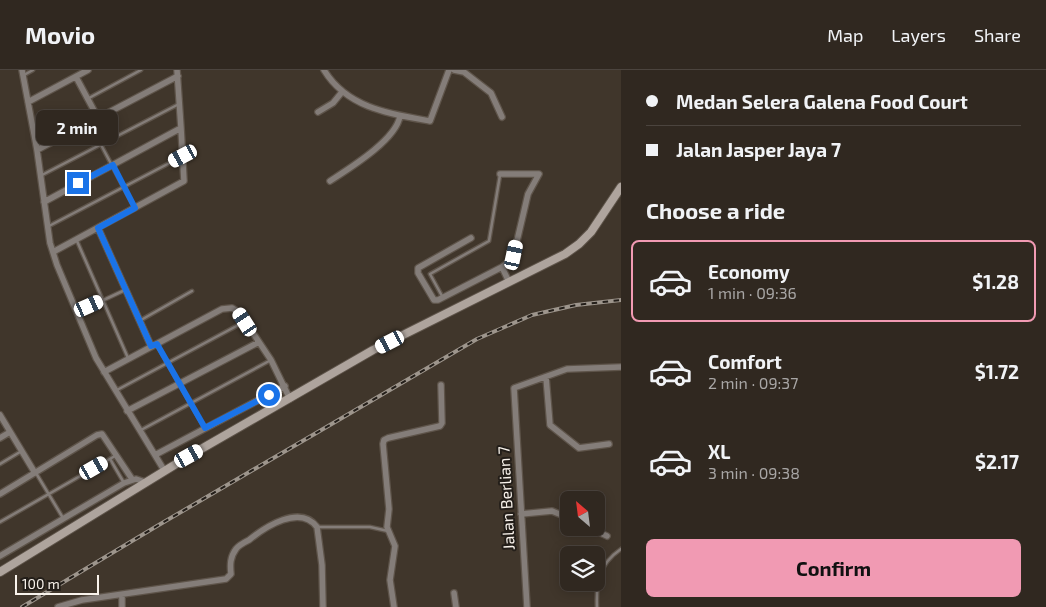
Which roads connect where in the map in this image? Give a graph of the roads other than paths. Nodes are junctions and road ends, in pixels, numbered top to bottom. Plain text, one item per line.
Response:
1 (33, 70) edge
2 (88, 70) edge
3 (141, 70) edge
4 (324, 70) edge
5 (449, 70) edge
6 (454, 70) edge
7 (22, 73) edge
8 (177, 73) edge
9 (76, 76) junction
10 (342, 92) junction
11 (88, 98) junction
12 (28, 102) junction
13 (180, 104) junction
14 (318, 112) dead end
15 (400, 116) junction
16 (502, 117) dead end
17 (98, 118) junction
18 (89, 123) junction
19 (181, 128) junction
20 (101, 144) junction
21 (37, 150) junction
22 (183, 156) junction
23 (113, 165) junction
24 (500, 174) joint
25 (40, 175) junction
26 (330, 181) dead end
27 (124, 187) junction
28 (621, 188) edge
29 (44, 202) junction
30 (135, 208) junction
31 (47, 227) junction
32 (98, 228) junction
33 (471, 238) dead end
34 (76, 240) junction
35 (53, 252) junction
36 (502, 267) junction
37 (509, 282) junction
38 (126, 290) junction
39 (192, 291) dead end
40 (443, 298) junction
41 (102, 301) junction
42 (76, 312) junction
43 (140, 321) junction
44 (245, 322) junction
45 (259, 342) junction
46 (154, 345) junction
47 (128, 359) junction
48 (271, 360) junction
49 (167, 364) junction
50 (621, 366) edge
51 (104, 372) junction
52 (546, 377) junction
53 (179, 384) junction
54 (441, 385) dead end
55 (285, 386) junction
56 (115, 391) junction
57 (290, 399) junction
58 (190, 404) junction
59 (128, 411) junction
60 (0, 415) edge
61 (205, 428) junction
62 (140, 431) junction
63 (10, 432) junction
64 (0, 438) edge
65 (609, 444) dead end
66 (21, 451) junction
67 (116, 455) junction
68 (155, 455) junction
69 (110, 459) junction
70 (0, 464) edge
71 (164, 470) junction
72 (35, 472) junction
73 (132, 479) junction
74 (146, 482) junction
75 (124, 483) junction
76 (0, 494) edge
77 (48, 494) junction
78 (521, 514) junction
79 (560, 514) edge
80 (63, 519) junction
81 (0, 522) edge
82 (317, 526) junction
83 (388, 532) junction
84 (621, 549) edge
85 (0, 556) edge
86 (0, 572) edge
87 (454, 593) dead end
88 (122, 596) junction
89 (58, 607) edge
90 (122, 607) edge
91 (324, 607) edge
92 (394, 607) edge
93 (456, 607) edge
94 (527, 607) edge
95 (597, 607) edge

1 - 7 lane
2 - 9 street
3 - 11 lane
4 - 10 street
5 - 15 street
6 - 16 street
7 - 12 street
8 - 13 street
8 - 17 street
9 - 11 street
9 - 12 street
10 - 14 street
10 - 15 street
11 - 17 street
12 - 21 street
13 - 19 street
13 - 20 lane
15 - 26 street
17 - 18 street
18 - 20 lane
18 - 21 street
19 - 22 street
19 - 23 street
20 - 23 lane
20 - 25 lane
21 - 25 street
22 - 27 lane
22 - 30 street
23 - 27 lane
23 - 29 street
24 - 36 street
24 - 40 lane
25 - 29 street
27 - 30 lane
27 - 31 lane
28 - 37 main road
29 - 31 street
30 - 32 street
31 - 35 street
32 - 34 street
32 - 38 street
33 - 40 street
34 - 35 street
34 - 41 lane
35 - 42 street
36 - 37 street
36 - 40 street
37 - 57 main road
38 - 41 lane
38 - 43 street
39 - 43 lane
41 - 42 lane
41 - 47 lane
42 - 51 street
43 - 46 street
44 - 45 street
44 - 46 street
44 - 49 lane
45 - 48 street
45 - 53 street
46 - 47 street
46 - 49 lane
47 - 51 street
48 - 55 street
48 - 58 lane
49 - 53 lane
49 - 56 lane
50 - 52 street
51 - 56 street
52 - 65 street
52 - 78 street, Jalan Berlian 7
53 - 58 lane
53 - 59 street
54 - 83 street
55 - 57 street
55 - 61 street
56 - 59 street
57 - 71 main road
58 - 61 lane
58 - 62 lane
59 - 62 street
60 - 63 street
61 - 68 street
62 - 68 street
63 - 64 street
63 - 66 street
66 - 70 lane
66 - 72 street
67 - 69 lane
67 - 72 street
67 - 73 street
68 - 71 street
69 - 75 lane
69 - 77 lane
71 - 74 main road
72 - 76 street
72 - 77 lane
73 - 74 street
73 - 75 street
74 - 86 main road
75 - 80 street
77 - 80 lane
77 - 81 lane
78 - 79 street
78 - 94 street, Jalan Berlian 7
80 - 85 street
82 - 83 lane
82 - 88 street
82 - 91 street
83 - 92 street
84 - 95 lane
87 - 93 street
88 - 89 street
88 - 90 street

